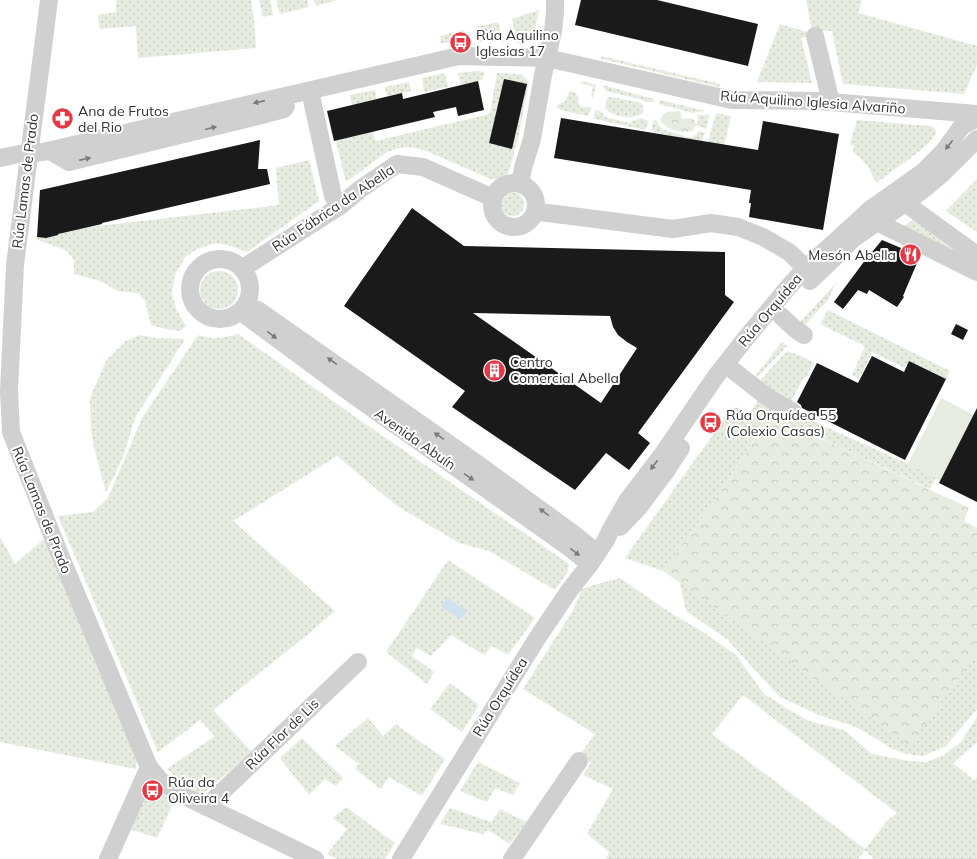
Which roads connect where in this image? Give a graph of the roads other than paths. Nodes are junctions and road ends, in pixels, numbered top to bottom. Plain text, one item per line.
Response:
1 (49, 0) edge
2 (555, 0) edge
3 (815, 36) dead end
4 (547, 58) junction
5 (303, 92) junction
6 (831, 102) junction
7 (977, 118) edge
8 (977, 139) edge
9 (29, 153) junction
10 (0, 158) edge
11 (520, 184) junction
12 (492, 198) junction
13 (905, 203) junction
14 (340, 206) junction
15 (535, 212) junction
16 (877, 222) junction
17 (977, 255) edge
18 (243, 268) junction
19 (810, 272) junction
20 (977, 272) edge
21 (244, 308) junction
22 (781, 316) junction
23 (804, 335) dead end
24 (734, 371) junction
25 (792, 411) dead end
26 (6, 438) edge
27 (598, 552) junction
28 (358, 662) dead end
29 (579, 761) dead end
30 (149, 767) junction
31 (206, 807) junction
32 (108, 859) edge
33 (314, 859) edge
34 (401, 859) edge
35 (512, 859) edge

1 - 9 street, Rúa Lamas de Prado
2 - 4 street
3 - 6 street
4 - 5 street, Rúa Aquilino Iglesia Alvariño
4 - 6 street, Rúa Aquilino Iglesia Alvariño
4 - 11 street
5 - 9 street, Rúa Aquilino Iglesia Alvariño
5 - 14 street
6 - 7 street, Rúa Aquilino Iglesia Alvariño
7 -> 19 street, Rúa Orquídea
8 - 13 street, Rúa Orquídea
9 - 10 street, Rúa Aquilino Iglesia Alvariño
9 - 26 street, Rúa Lamas de Prado
11 - 12 street
11 - 15 street
12 - 14 street, Rúa Fábrica da Abella
12 - 15 street
13 - 16 street, Rúa Orquídea
13 - 17 street
14 - 18 street, Rúa Fábrica da Abella
15 - 19 street
16 - 19 street, Rúa Orquídea
16 - 20 street
18 - 21 street
18 - 21 street
19 - 22 street, Rúa Orquídea
19 -> 27 street, Rúa Orquídea
21 - 27 street, Avenida Abuín
22 - 23 street
22 - 24 street, Rúa Orquídea
24 - 25 street
24 - 27 street, Rúa Orquídea
26 - 30 street, Rúa Lamas de Prado
27 - 34 street, Rúa Orquídea
28 - 31 street, Rúa Flor de Lis
29 - 35 street
30 - 31 street, Rúa Lamas de Prado
30 - 32 street
31 - 33 street, Rúa Lamas de Prado

